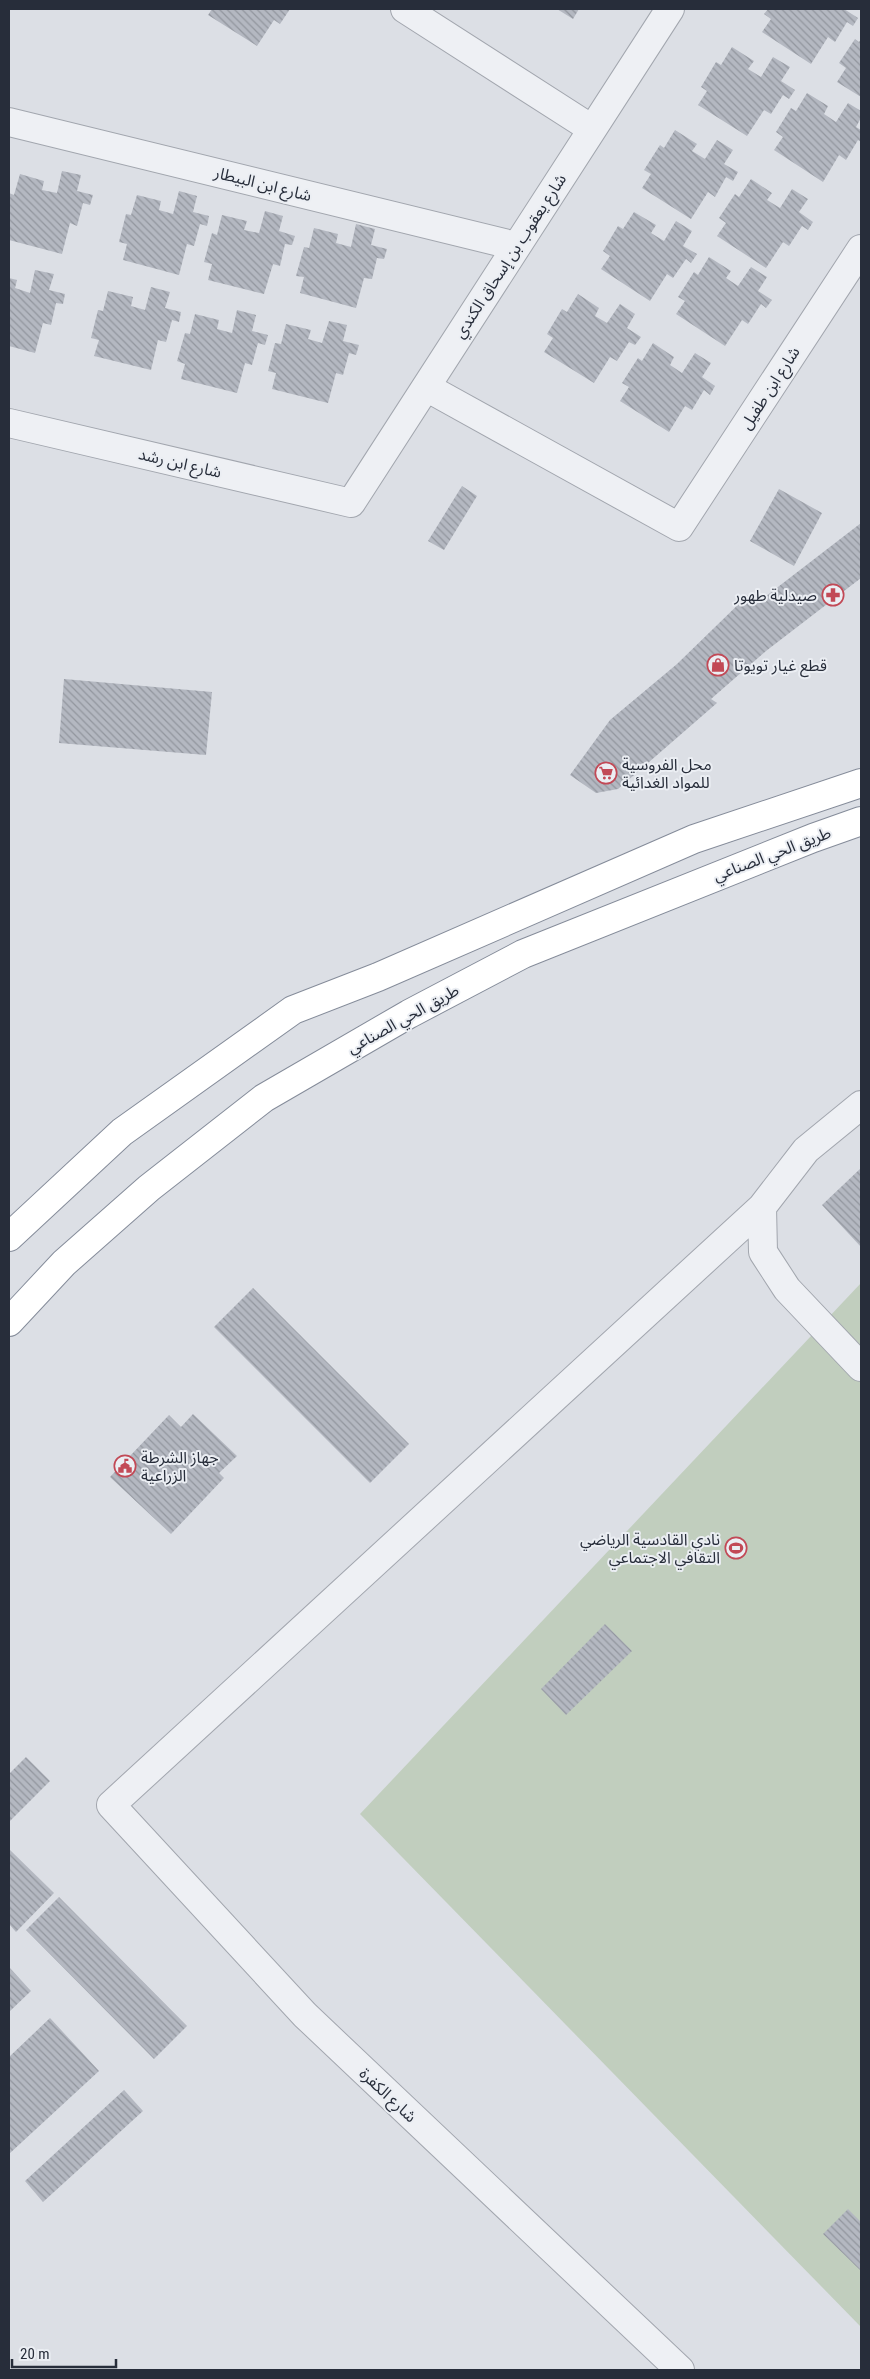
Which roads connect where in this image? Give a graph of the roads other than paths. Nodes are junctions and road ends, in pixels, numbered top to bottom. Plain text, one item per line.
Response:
1 (405, 9) edge
2 (670, 9) edge
3 (9, 122) edge
4 (592, 129) junction
5 (516, 246) junction
6 (861, 249) edge
7 (426, 387) junction
8 (9, 423) edge
9 (351, 503) joint
10 (861, 783) edge
11 (861, 821) edge
12 (861, 1105) edge
13 (762, 1207) junction
14 (9, 1237) edge
15 (9, 1322) edge
16 (861, 1367) edge
17 (680, 2370) edge

1 - 4 street
2 - 4 street, شارع يعقوب بن إسحاق الكندي
3 - 5 street, شارع ابن البيطار
4 - 5 street, شارع يعقوب بن إسحاق الكندي
5 - 7 street, شارع يعقوب بن إسحاق الكندي
6 - 7 street, شارع ابن طفيل
7 - 9 street, شارع يعقوب بن إسحاق الكندي
8 - 9 street, شارع ابن رشد
10 - 14 highway
11 - 15 highway, طريق الحي الصناعي
12 - 13 street
13 - 16 street
13 - 17 street, شارع الكفرة

